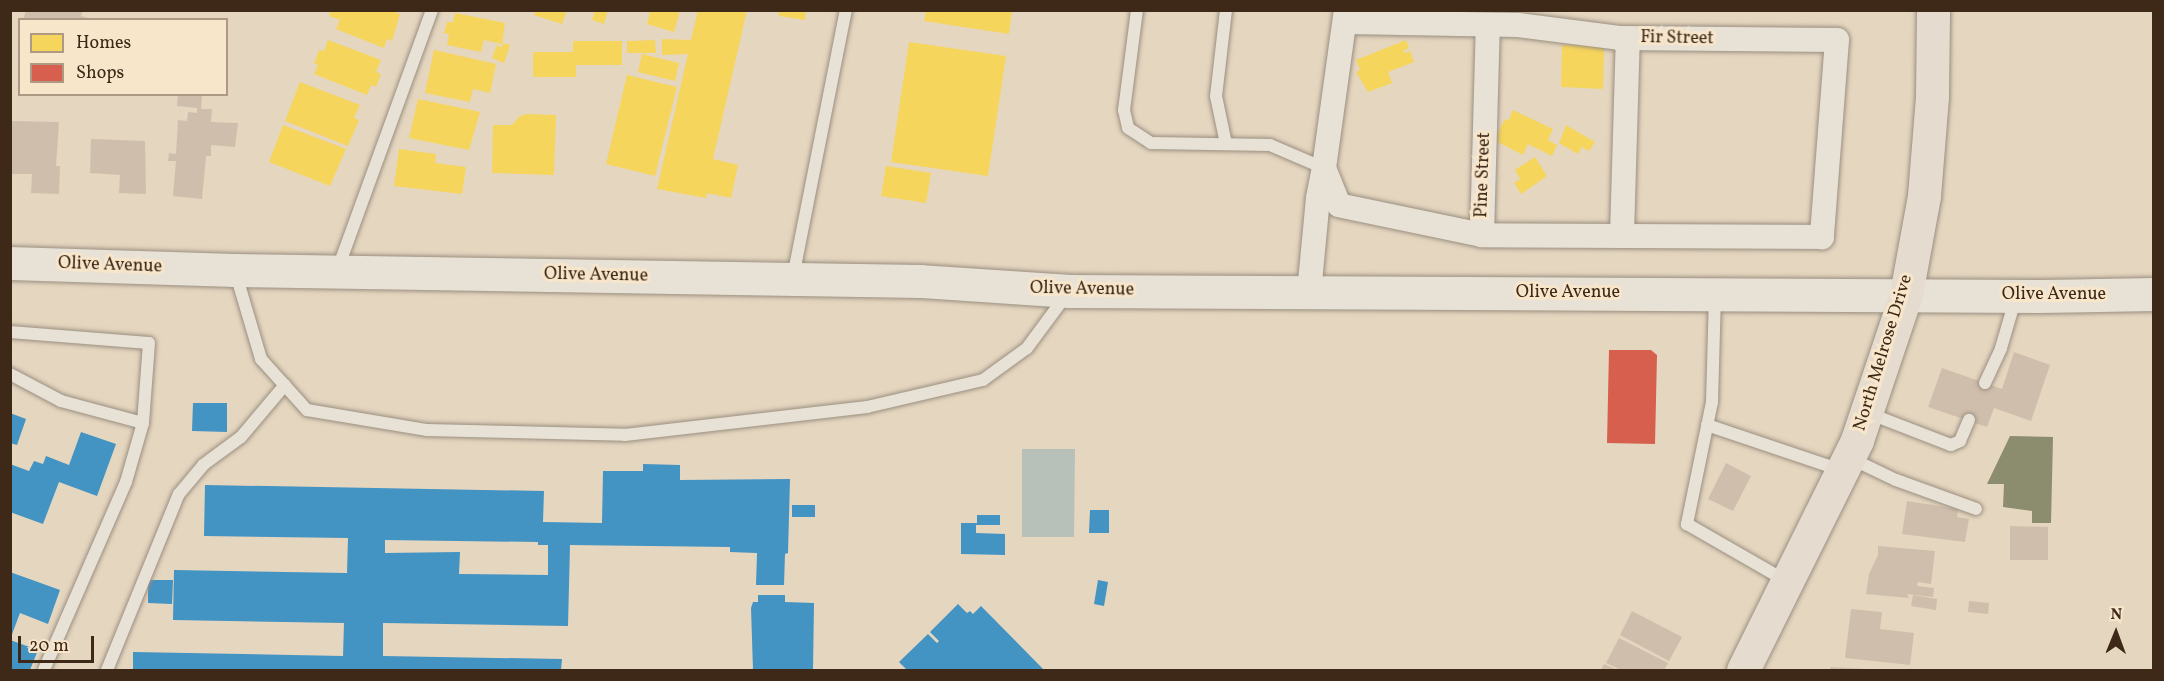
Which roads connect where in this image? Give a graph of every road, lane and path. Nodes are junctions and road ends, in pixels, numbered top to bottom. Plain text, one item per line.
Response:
1 (432, 10) edge
2 (846, 10) edge
3 (1137, 10) edge
4 (1226, 10) edge
5 (1933, 10) edge
6 (1346, 16) edge
7 (1519, 18) edge
8 (1488, 26) junction
9 (1628, 38) junction
10 (1226, 144) junction
11 (1324, 168) junction
12 (1482, 235) junction
13 (1622, 236) junction
14 (1822, 237) joint
15 (10, 263) edge
16 (235, 270) junction
17 (337, 272) junction
18 (792, 278) junction
19 (1069, 291) junction
20 (1309, 292) junction
21 (1715, 293) junction
22 (1906, 294) junction
23 (2154, 294) edge
24 (2016, 296) junction
25 (10, 332) edge
26 (10, 374) edge
27 (1985, 383) dead end
28 (285, 385) junction
29 (1867, 412) junction
30 (1969, 420) dead end
31 (143, 423) junction
32 (1707, 425) junction
33 (1846, 464) junction
34 (1976, 509) dead end
35 (1787, 581) junction
36 (44, 670) edge
37 (107, 670) edge
38 (1743, 670) edge

1 - 17 lane
2 - 18 lane
3 - 10 lane
4 - 10 lane
5 - 22 main road, North Melrose Drive
6 - 8 street
6 - 11 street
7 - 8 street, Fir Street
7 - 9 street, Fir Street
8 - 12 street, Pine Street
9 - 13 street
9 - 14 street, Fir Street
10 - 11 lane
11 - 12 street
11 - 20 street
12 - 13 street, Pine Street
13 - 14 street, Pine Street
15 - 16 main road, Olive Avenue
16 - 17 main road, Olive Avenue
16 - 28 lane
17 - 18 main road, Olive Avenue
18 - 19 main road, Olive Avenue
19 - 20 main road, Olive Avenue
19 - 28 lane
20 - 21 main road, Olive Avenue
21 - 22 main road, Olive Avenue
21 - 32 lane
22 - 24 main road, Olive Avenue
22 - 29 main road, North Melrose Drive
23 - 24 main road, Olive Avenue
24 - 27 lane
25 - 31 lane
26 - 31 lane
28 - 37 lane
29 - 30 lane
29 - 33 main road, North Melrose Drive
31 - 36 lane
32 - 33 lane
32 - 35 lane
33 - 34 lane
33 - 35 main road, North Melrose Drive
35 - 38 main road, North Melrose Drive

